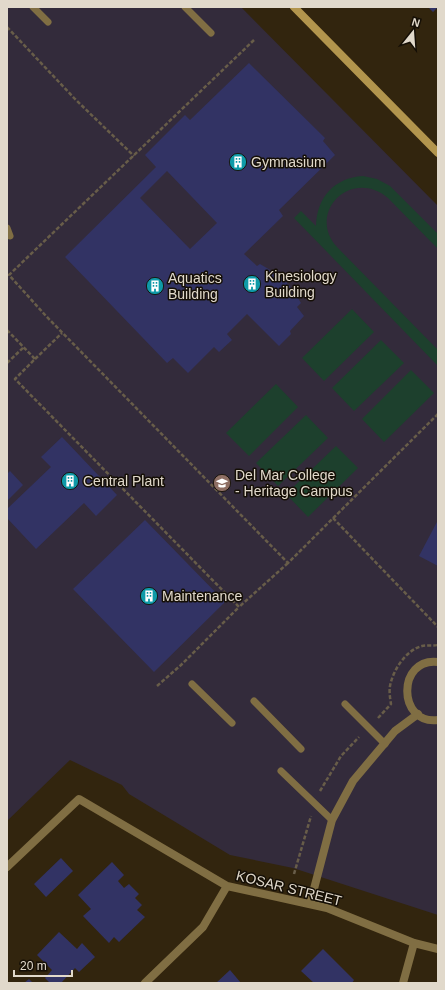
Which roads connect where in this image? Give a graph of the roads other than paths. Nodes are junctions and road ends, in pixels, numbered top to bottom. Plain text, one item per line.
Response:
1 (33, 7) edge
2 (185, 7) edge
3 (294, 7) edge
4 (48, 22) dead end
5 (211, 33) dead end
6 (438, 153) edge
7 (7, 228) edge
8 (10, 236) dead end
9 (438, 662) edge
10 (192, 684) dead end
11 (254, 701) dead end
12 (345, 704) dead end
13 (418, 714) junction
14 (438, 720) edge
15 (232, 723) dead end
16 (385, 744) junction
17 (301, 749) dead end
18 (281, 771) dead end
19 (332, 820) junction
20 (7, 867) edge
21 (227, 886) junction
22 (310, 904) junction
23 (414, 943) junction
24 (438, 949) edge
25 (145, 983) edge
26 (403, 983) edge

1 - 4 lane
2 - 5 lane
3 - 6 main road
7 - 8 lane
9 - 13 street
10 - 15 lane
11 - 17 lane
12 - 16 lane
13 - 14 street
13 - 16 street
16 - 19 street
18 - 19 lane
19 - 22 street
20 - 21 street, KOSAR STREET
21 - 22 street, KOSAR STREET
21 - 25 street
22 - 23 street, KOSAR STREET
23 - 24 street, KOSAR STREET
23 - 26 street

